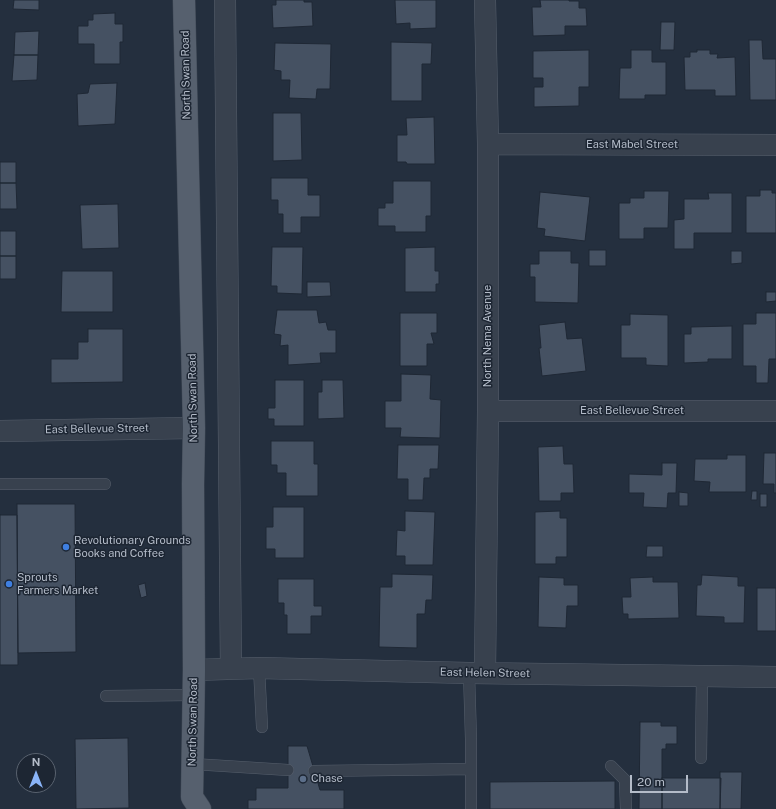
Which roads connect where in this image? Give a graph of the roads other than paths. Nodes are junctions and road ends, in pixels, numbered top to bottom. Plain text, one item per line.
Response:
1 (184, 0) edge
2 (225, 0) edge
3 (485, 0) edge
4 (488, 144) junction
5 (776, 145) edge
6 (488, 411) junction
7 (776, 411) edge
8 (194, 428) junction
9 (0, 431) edge
10 (0, 484) edge
11 (104, 484) dead end
12 (259, 668) junction
13 (231, 669) junction
14 (194, 670) junction
15 (477, 673) junction
16 (702, 676) junction
17 (776, 676) edge
18 (193, 695) junction
19 (106, 696) dead end
20 (262, 727) dead end
21 (701, 758) dead end
22 (193, 764) junction
23 (611, 766) dead end
24 (471, 768) junction
25 (288, 770) dead end
26 (314, 771) dead end
27 (192, 805) edge
28 (471, 809) edge
29 (626, 809) edge

1 - 8 main road, North Swan Road
2 - 13 street
3 - 4 street, North Nema Avenue
4 - 5 street, East Mabel Street
4 - 6 street, North Nema Avenue
6 - 7 street, East Bellevue Street
6 - 15 street, North Nema Avenue
8 - 9 street, East Bellevue Street
8 - 14 main road, North Swan Road
10 - 11 lane
12 - 13 street, East Helen Street
12 - 15 street, East Helen Street
12 - 20 lane
13 - 14 street, East Helen Street
14 - 18 main road, North Swan Road
15 - 16 street, East Helen Street
15 - 24 lane
16 - 17 street, East Helen Street
16 - 21 lane
18 - 19 lane
18 - 22 main road, North Swan Road
22 - 25 lane
22 - 27 main road, North Swan Road
23 - 29 lane
24 - 26 lane
24 - 28 lane

